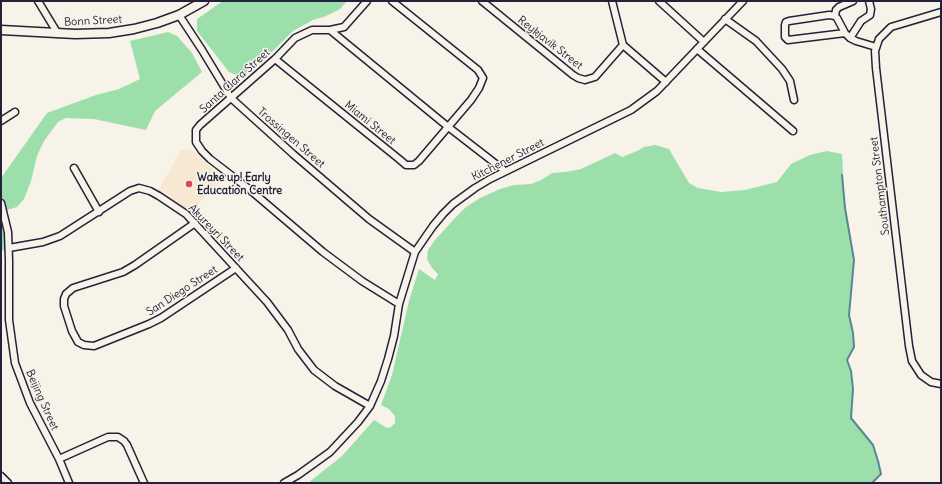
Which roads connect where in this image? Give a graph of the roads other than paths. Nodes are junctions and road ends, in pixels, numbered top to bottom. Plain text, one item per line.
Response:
1 (38, 1) edge
2 (204, 1) edge
3 (367, 1) edge
4 (392, 1) edge
5 (482, 1) edge
6 (612, 1) edge
7 (659, 1) edge
8 (743, 1) edge
9 (853, 1) edge
10 (869, 1) edge
11 (941, 12) edge
12 (179, 15) junction
13 (835, 16) junction
14 (725, 19) junction
15 (1, 30) edge
16 (330, 30) junction
17 (845, 33) junction
18 (58, 34) junction
19 (850, 38) junction
20 (704, 42) junction
21 (623, 45) junction
22 (876, 47) junction
23 (697, 49) junction
24 (275, 59) junction
25 (666, 82) junction
26 (231, 98) junction
27 (794, 100) dead end
28 (15, 112) dead end
29 (1, 121) edge
30 (447, 126) junction
31 (793, 131) dead end
32 (74, 168) dead end
33 (505, 171) junction
34 (1, 203) edge
35 (99, 212) junction
36 (195, 224) junction
37 (9, 248) junction
38 (416, 252) junction
39 (236, 268) junction
40 (399, 304) junction
41 (941, 384) edge
42 (370, 406) junction
43 (59, 459) junction
44 (1, 476) edge
45 (8, 483) edge
46 (69, 483) edge
47 (144, 483) edge
48 (284, 483) edge

1 - 18 street
2 - 12 street, Bonn Street
3 - 16 street
4 - 30 street
5 - 21 street, Reykjavik Street
6 - 21 street
7 - 20 street
8 - 14 street, Kitchener Street
9 - 13 street
10 - 19 street
11 - 22 street
12 - 18 street, Bonn Street
12 - 26 street, Trossingen Street
13 - 17 street
13 - 17 street
14 - 20 street, Kitchener Street
14 - 27 street
15 - 18 street, Bonn Street
16 - 24 street, Santa Clara Street
16 - 30 street
17 - 19 street
19 - 22 street
20 - 23 street, Kitchener Street
21 - 25 street
22 - 41 street, Southampton Street
23 - 25 street, Kitchener Street
23 - 31 street
24 - 26 street, Santa Clara Street
24 - 30 street, Miami Street
25 - 33 street, Kitchener Street
26 - 38 street, Trossingen Street
26 - 40 street, Santa Clara Street
28 - 29 street
30 - 33 street
32 - 35 street
33 - 38 street, Kitchener Street
34 - 37 street, Beijing Street
35 - 36 street, Akureyri Street
35 - 37 street, Akureyri Street
36 - 39 street, Akureyri Street
36 - 39 street, San Diego Street
37 - 43 street, Beijing Street
38 - 40 street, Kitchener Street
39 - 42 street, Akureyri Street
40 - 42 street, Kitchener Street
42 - 48 street, Kitchener Street
43 - 46 street, Beijing Street
43 - 47 street
44 - 45 street

